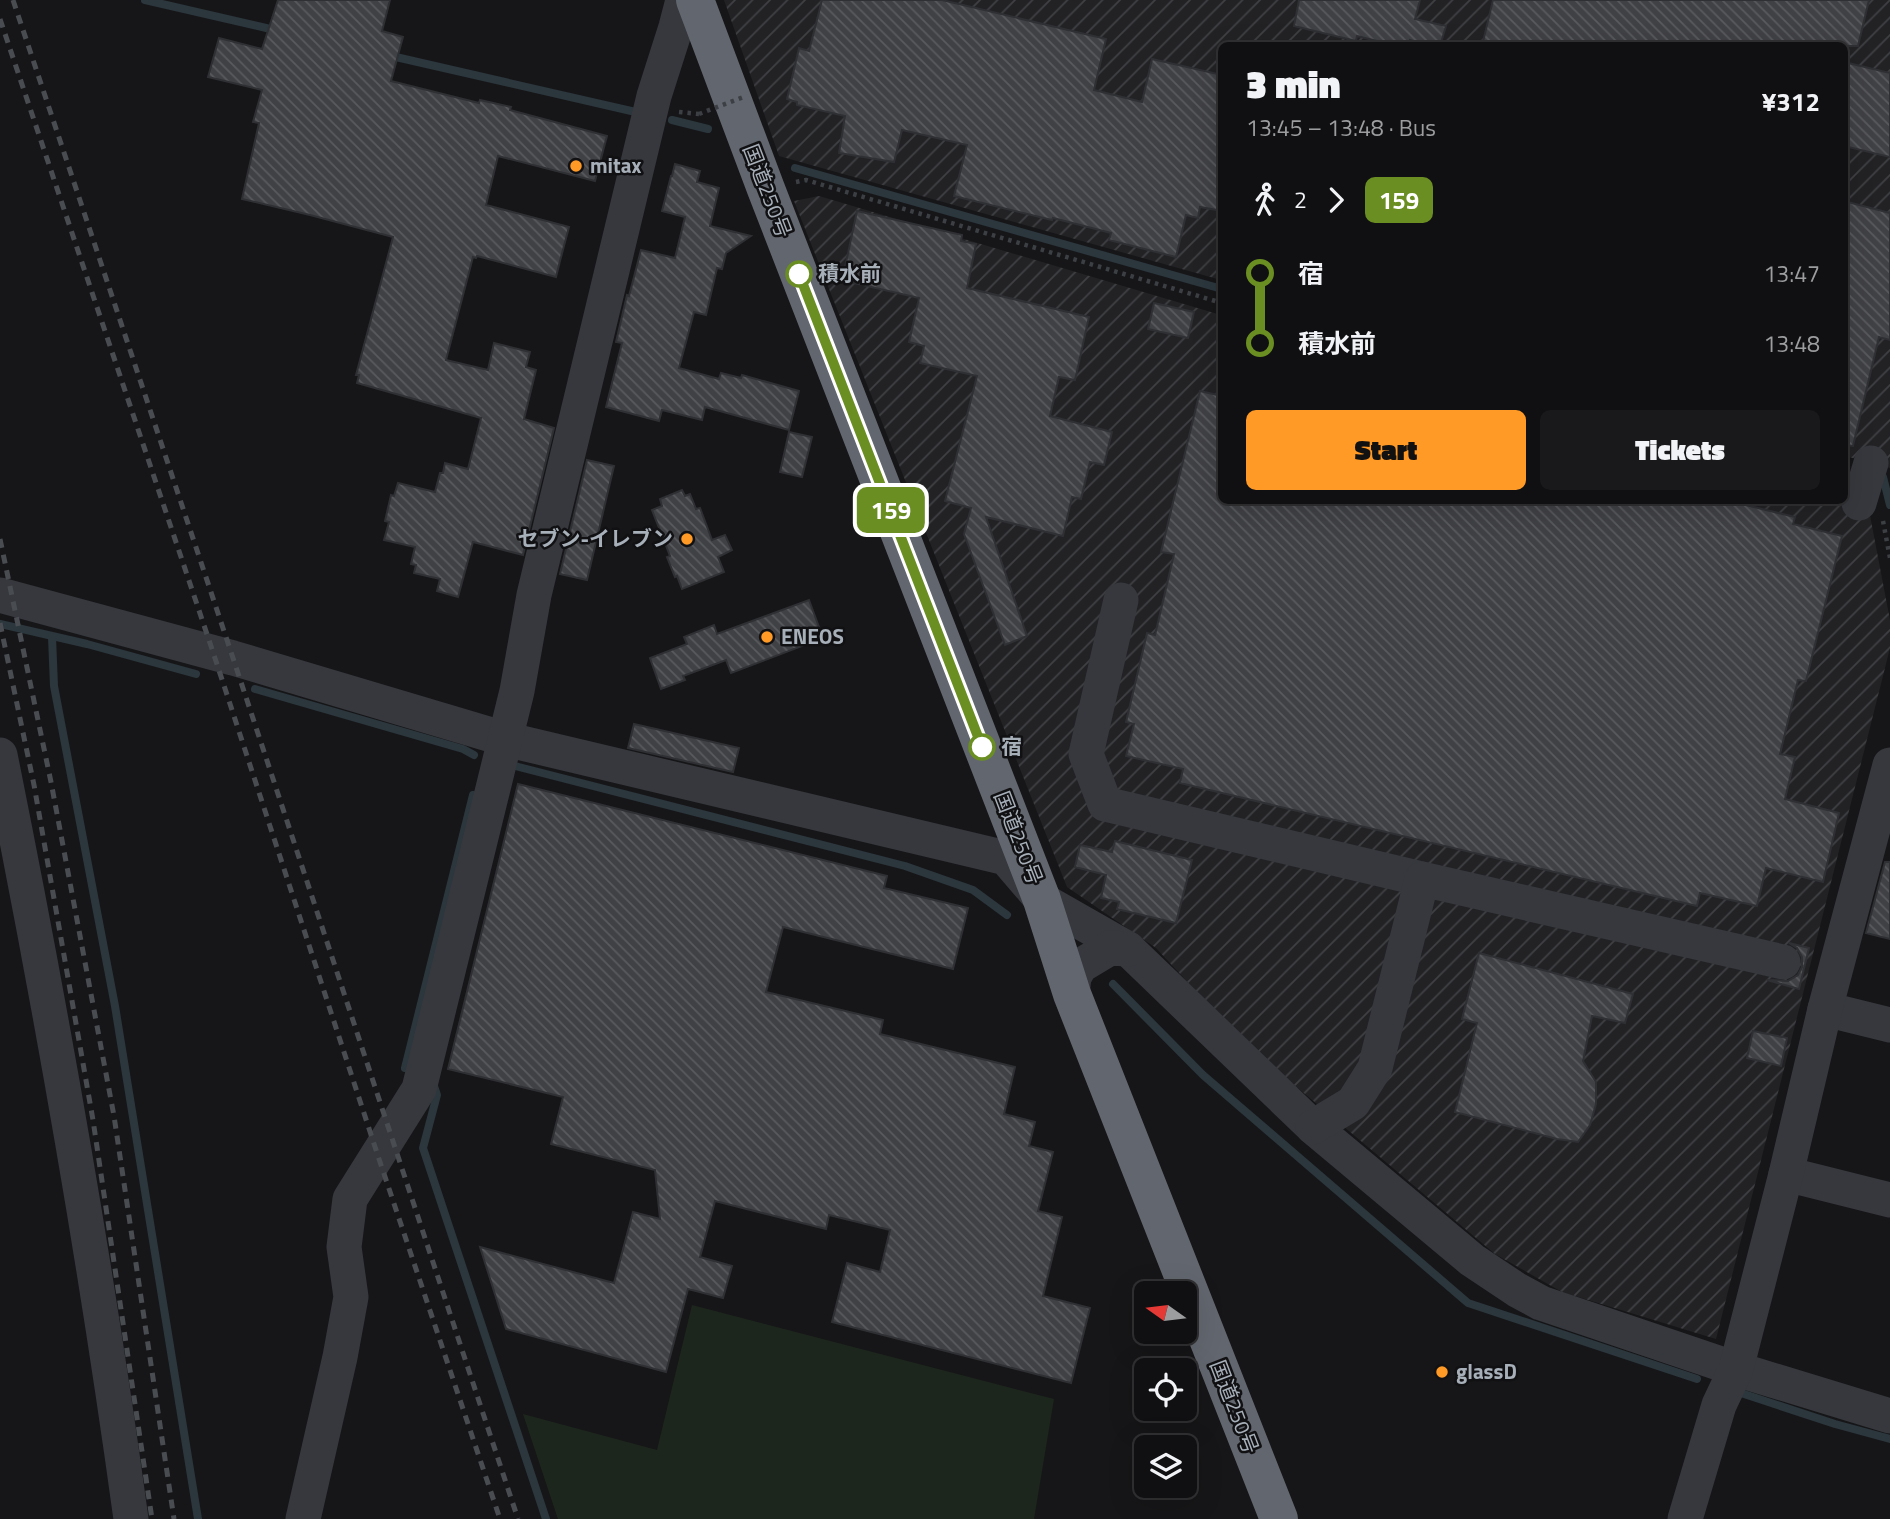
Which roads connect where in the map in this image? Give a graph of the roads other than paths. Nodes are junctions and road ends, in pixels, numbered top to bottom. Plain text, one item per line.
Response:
1 (683, 0) edge
2 (695, 0) edge
3 (1871, 463) dead end
4 (1860, 503) dead end
5 (0, 595) edge
6 (1121, 600) dead end
7 (505, 739) junction
8 (0, 755) edge
9 (1890, 765) edge
10 (1877, 866) edge
11 (1422, 879) junction
12 (1042, 900) junction
13 (1128, 950) junction
14 (1783, 962) dead end
15 (1072, 994) junction
16 (1825, 1009) junction
17 (1890, 1025) edge
18 (1313, 1127) junction
19 (1786, 1174) junction
20 (1890, 1200) edge
21 (1736, 1368) junction
22 (1890, 1416) edge
23 (131, 1519) edge
24 (303, 1519) edge
25 (1279, 1519) edge
26 (1685, 1519) edge

1 - 7 street
2 - 12 highway, 国道250号
3 - 4 street
5 - 7 street
6 - 11 street
7 - 12 street
7 - 24 street
8 - 23 street
9 - 10 street
10 - 16 street
11 - 14 street
11 - 18 street
12 - 13 street
12 - 15 highway, 国道250号
13 - 15 street
13 - 18 street
15 - 25 highway, 国道250号
16 - 17 street
16 - 19 street
18 - 21 street
19 - 20 street
19 - 21 street
21 - 22 street
21 - 26 street

